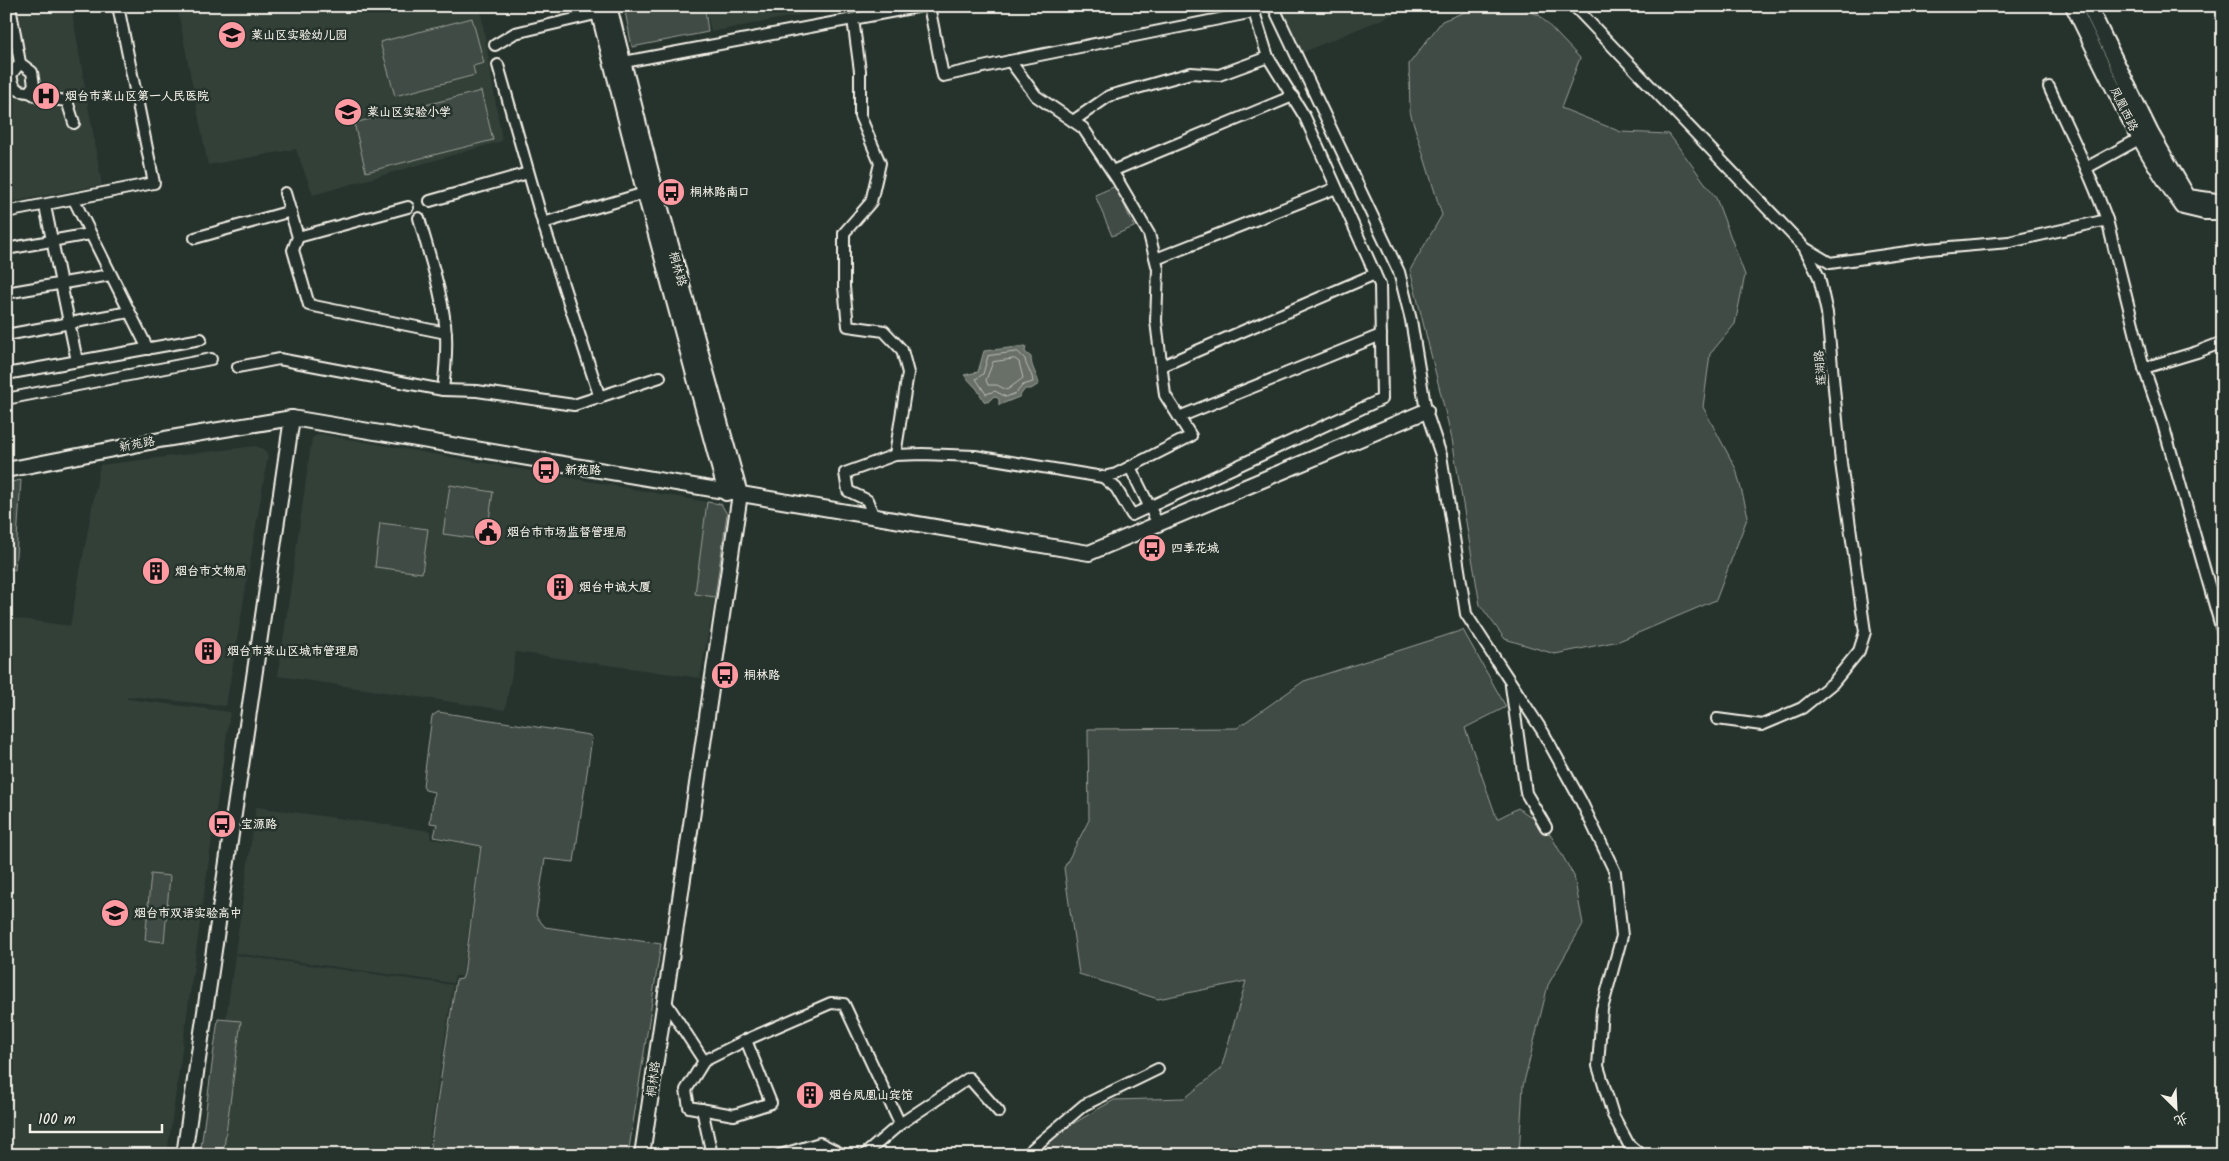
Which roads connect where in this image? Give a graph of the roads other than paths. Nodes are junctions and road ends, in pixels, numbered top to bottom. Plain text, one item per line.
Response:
1 (10, 6) edge
2 (118, 6) edge
3 (922, 6) edge
4 (929, 6) edge
5 (1273, 6) edge
6 (1574, 6) edge
7 (2073, 6) edge
8 (2089, 6) edge
9 (604, 9) edge
10 (853, 19) junction
11 (495, 45) dead end
12 (1268, 57) junction
13 (1010, 61) junction
14 (624, 62) junction
15 (20, 63) junction
16 (498, 65) dead end
17 (2050, 87) dead end
18 (29, 92) junction
19 (1293, 96) junction
20 (1073, 121) junction
21 (74, 123) dead end
22 (2139, 139) junction
23 (2086, 168) junction
24 (528, 172) junction
25 (1112, 172) junction
26 (1336, 188) junction
27 (285, 193) dead end
28 (645, 193) junction
29 (74, 200) junction
30 (430, 201) dead end
31 (2185, 202) junction
32 (2223, 202) edge
33 (45, 206) junction
34 (408, 207) dead end
35 (291, 211) junction
36 (6, 212) edge
37 (2223, 212) edge
38 (418, 218) dead end
39 (2107, 220) junction
40 (542, 223) junction
41 (90, 234) junction
42 (298, 237) junction
43 (195, 238) dead end
44 (52, 241) junction
45 (1804, 248) junction
46 (6, 249) edge
47 (1156, 259) junction
48 (1375, 274) junction
49 (110, 275) junction
50 (60, 283) junction
51 (6, 293) edge
52 (129, 312) junction
53 (70, 324) junction
54 (446, 333) junction
55 (6, 335) edge
56 (1381, 335) junction
57 (201, 339) dead end
58 (2223, 342) edge
59 (148, 349) junction
60 (211, 358) dead end
61 (78, 362) junction
62 (1162, 366) junction
63 (238, 368) dead end
64 (2144, 368) junction
65 (6, 374) edge
66 (660, 377) dead end
67 (442, 390) junction
68 (600, 398) junction
69 (6, 399) edge
70 (1426, 411) junction
71 (1179, 416) junction
72 (292, 418) junction
73 (895, 455) junction
74 (1130, 466) junction
75 (6, 470) edge
76 (1103, 477) junction
77 (726, 493) junction
78 (740, 494) junction
79 (1150, 507) junction
80 (874, 517) junction
81 (1158, 524) junction
82 (2223, 634) edge
83 (1511, 683) junction
84 (1717, 718) dead end
85 (1546, 827) dead end
86 (665, 1001) junction
87 (746, 1040) junction
88 (704, 1061) junction
89 (1158, 1069) dead end
90 (702, 1110) junction
91 (999, 1112) dead end
92 (900, 1124) junction
93 (184, 1155) edge
94 (642, 1155) edge
95 (712, 1155) edge
96 (780, 1155) edge
97 (844, 1155) edge
98 (864, 1155) edge
99 (1025, 1155) edge
100 (1641, 1155) edge

1 - 15 street
2 - 29 street
3 - 10 street
4 - 13 street
5 - 70 street
6 - 45 street, 莲湖路
7 - 22 street, 凤凰西路
8 - 31 street, 凤凰西路
9 - 11 street
9 - 14 street, 桐林路
9 - 28 street, 桐林路
10 - 14 street
10 - 73 street
12 - 13 street
12 - 19 street
12 - 20 street
13 - 20 street
14 - 78 street, 桐林路
15 - 18 street
15 - 18 street
16 - 24 street
17 - 23 street
18 - 21 street
19 - 25 street
19 - 26 street
20 - 25 street
22 - 23 street
22 - 31 street, 凤凰西路
23 - 39 street
24 - 30 street
24 - 40 street
25 - 47 street
26 - 47 street
26 - 48 street
27 - 35 street
28 - 40 street
28 - 77 street, 桐林路
29 - 33 street
29 - 41 street
31 - 32 street
31 - 37 street
33 - 36 street
33 - 44 street
34 - 42 street
35 - 42 street
35 - 43 street
38 - 54 street
39 - 45 street
39 - 64 street
40 - 68 street
41 - 44 street
41 - 49 street
42 - 54 street
44 - 46 street
44 - 50 street
45 - 84 street, 莲湖路
47 - 62 street
48 - 56 street
48 - 62 street
49 - 50 street
49 - 52 street
50 - 51 street
50 - 53 street
52 - 53 street
52 - 59 street
53 - 55 street
53 - 61 street
54 - 67 street
56 - 71 street
56 - 79 street
57 - 59 street
58 - 64 street
59 - 61 street
60 - 69 street
61 - 65 street
62 - 71 street
63 - 67 street
64 - 82 street
66 - 68 street
67 - 68 street
70 - 81 street, 新苑路
70 - 83 street
71 - 74 street
72 - 75 street, 新苑路
72 - 77 street, 新苑路
72 - 93 street
73 - 76 street
73 - 80 street
74 - 76 street
74 - 79 street
76 - 79 street
77 - 78 street, 新苑路
78 - 80 street, 新苑路
78 - 86 street, 桐林路
79 - 81 street
80 - 81 street, 新苑路
83 - 85 street
83 - 100 street
86 - 88 street
86 - 94 street, 桐林路
87 - 88 street
87 - 90 street
87 - 92 street
88 - 90 street
89 - 99 street
90 - 95 street
91 - 92 street
92 - 98 street
96 - 97 street

